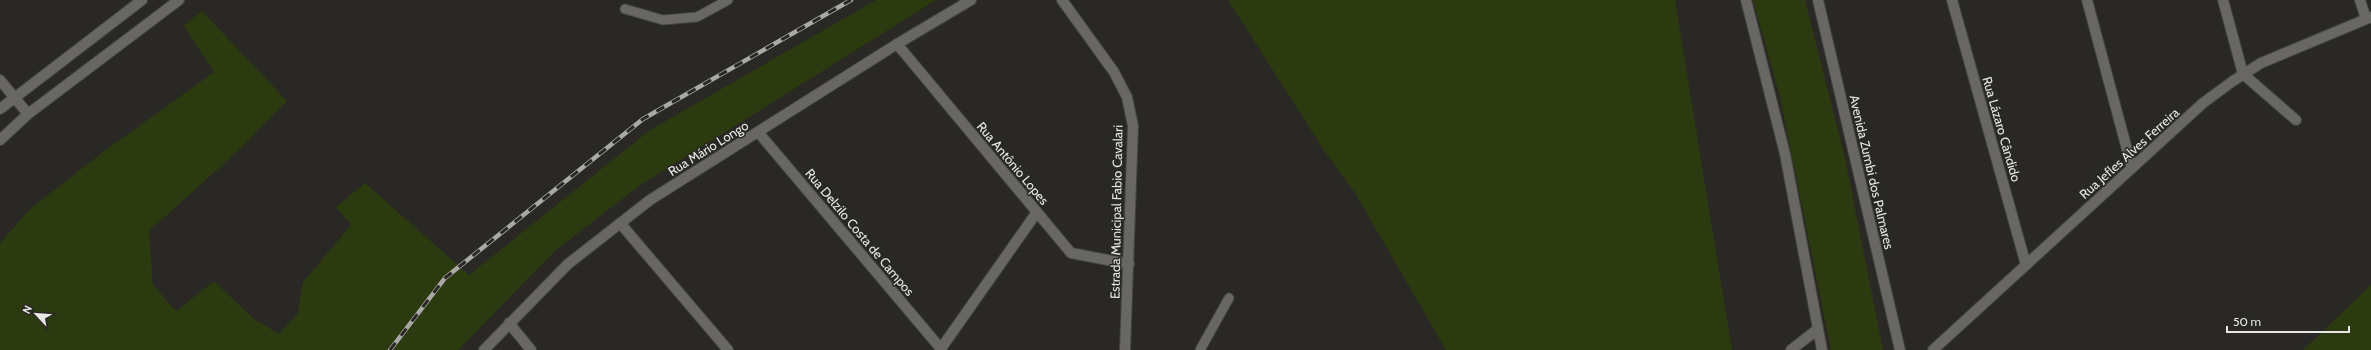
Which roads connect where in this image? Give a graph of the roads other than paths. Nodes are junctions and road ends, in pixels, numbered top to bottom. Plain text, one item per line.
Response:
1 (142, 0) edge
2 (178, 0) edge
3 (728, 0) edge
4 (971, 0) edge
5 (1062, 0) edge
6 (1746, 0) edge
7 (1818, 0) edge
8 (1952, 0) edge
9 (2087, 0) edge
10 (2223, 0) edge
11 (2360, 0) edge
12 (625, 9) dead end
13 (2368, 18) edge
14 (897, 44) junction
15 (2243, 74) junction
16 (0, 80) edge
17 (14, 97) junction
18 (0, 109) edge
19 (28, 114) junction
20 (2296, 120) dead end
21 (758, 132) junction
22 (0, 140) edge
23 (2132, 168) junction
24 (1037, 212) junction
25 (620, 223) junction
26 (1129, 264) junction
27 (2026, 265) junction
28 (1229, 298) dead end
29 (508, 323) junction
30 (1818, 329) junction
31 (484, 350) edge
32 (531, 350) edge
33 (728, 350) edge
34 (941, 350) edge
35 (1125, 350) edge
36 (1200, 350) edge
37 (1791, 350) edge
38 (1822, 350) edge
39 (1900, 350) edge
40 (1933, 350) edge

1 - 17 street
2 - 19 street
3 - 12 lane
4 - 14 street, Rua Mário Longo
5 - 26 street, Estrada Municipal Fabio Cavalari
6 - 30 street
7 - 39 street, Avenida Zumbi dos Palmares
8 - 27 street, Rua Lázaro Cândido
9 - 23 street
10 - 15 street
11 - 13 street
13 - 15 street, Rua Jefles Alves Ferreira
14 - 21 street, Rua Mário Longo
14 - 24 street, Rua Antônio Lopes
15 - 20 street
15 - 23 street, Rua Jefles Alves Ferreira
16 - 17 street
17 - 18 street
17 - 19 street
19 - 22 street
21 - 25 street, Rua Mário Longo
21 - 34 street, Rua Delzilo Costa de Campos
23 - 27 street, Rua Jefles Alves Ferreira
24 - 26 street, Rua Antônio Lopes
24 - 34 street
25 - 29 street, Rua Mário Longo
25 - 33 street
26 - 35 street, Estrada Municipal Fabio Cavalari
27 - 40 street, Rua Jefles Alves Ferreira
28 - 36 lane
29 - 31 street, Rua Mário Longo
29 - 32 street
30 - 37 street
30 - 38 street

